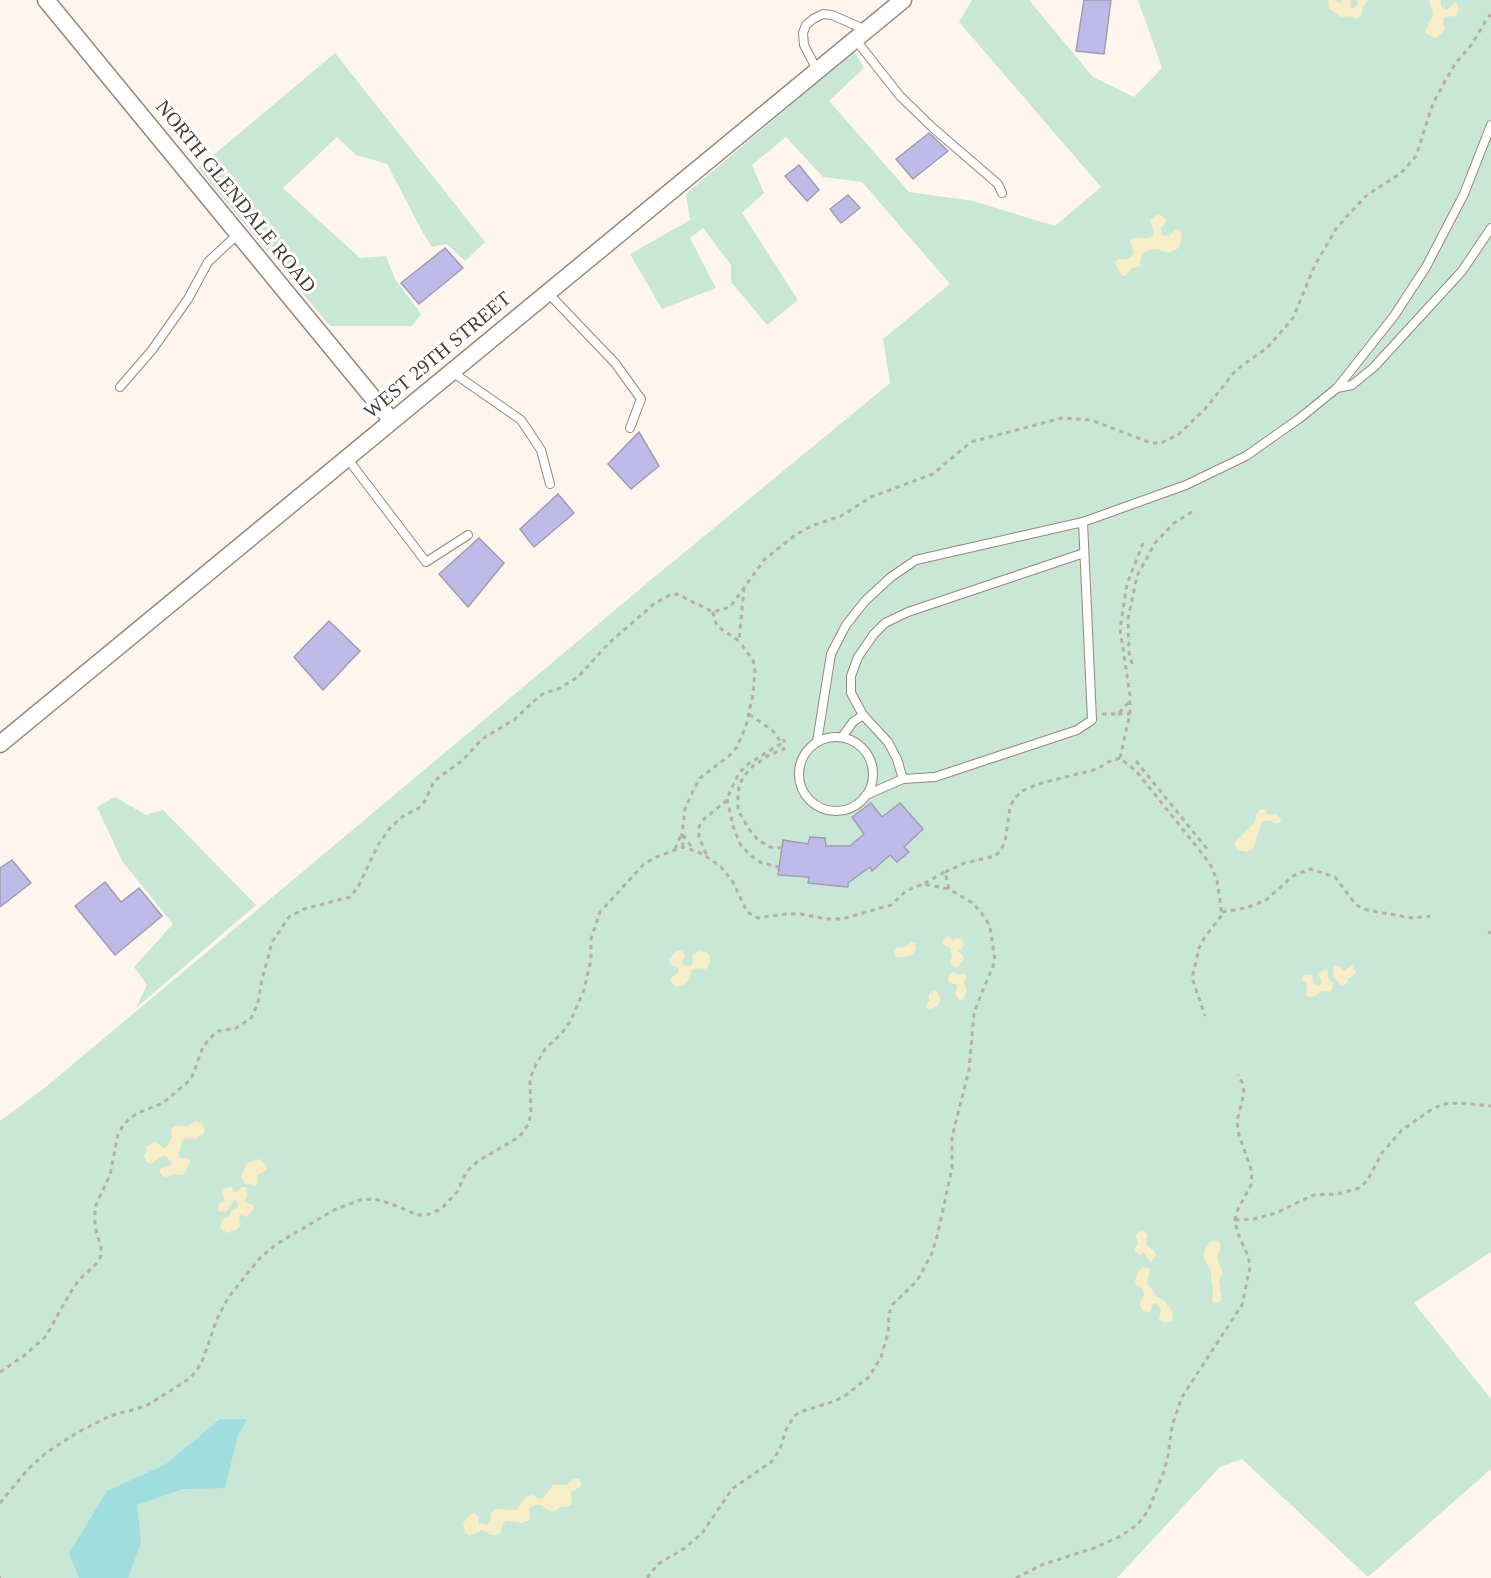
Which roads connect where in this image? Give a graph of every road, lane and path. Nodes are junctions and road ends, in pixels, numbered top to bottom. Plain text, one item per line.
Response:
1 (46, 0) edge
2 (903, 0) edge
3 (1491, 15) edge
4 (861, 34) junction
5 (817, 70) junction
6 (1491, 124) edge
7 (1002, 193) dead end
8 (1491, 228) edge
9 (238, 234) junction
10 (548, 293) junction
11 (452, 372) junction
12 (120, 387) dead end
13 (1337, 388) junction
14 (392, 421) junction
15 (630, 428) dead end
16 (347, 458) junction
17 (550, 484) dead end
18 (1195, 510) dead end
19 (1083, 522) junction
20 (468, 534) dead end
21 (1143, 543) dead end
22 (1084, 553) junction
23 (744, 586) junction
24 (713, 612) junction
25 (739, 641) junction
26 (1132, 664) dead end
27 (1130, 701) junction
28 (1092, 712) junction
29 (749, 714) junction
30 (1118, 714) junction
31 (1130, 714) junction
32 (863, 715) junction
33 (842, 737) junction
34 (784, 739) dead end
35 (817, 742) junction
36 (0, 744) edge
37 (1120, 758) junction
38 (1136, 761) dead end
39 (903, 779) junction
40 (866, 795) junction
41 (726, 799) junction
42 (682, 834) junction
43 (683, 847) junction
44 (782, 848) dead end
45 (675, 849) junction
46 (693, 849) junction
47 (1208, 850) dead end
48 (706, 856) junction
49 (779, 867) dead end
50 (945, 872) junction
51 (923, 884) junction
52 (949, 889) junction
53 (1222, 912) junction
54 (1430, 916) dead end
55 (1205, 1016) dead end
56 (1238, 1075) dead end
57 (1491, 1106) edge
58 (1235, 1220) junction
59 (0, 1372) edge
60 (0, 1503) edge
61 (646, 1578) edge
62 (1016, 1578) edge

1 - 9 street, NORTH GLENDALE ROAD
2 - 4 street, WEST 29TH STREET
3 - 23 path
4 - 5 street, WEST 29TH STREET
4 - 5 lane
4 - 7 lane
5 - 10 street, WEST 29TH STREET
6 - 13 lane
8 - 13 lane
9 - 12 lane
9 - 14 street, NORTH GLENDALE ROAD
10 - 11 street, WEST 29TH STREET
10 - 15 lane
11 - 14 street, WEST 29TH STREET
11 - 17 lane
13 - 19 lane
14 - 16 street, WEST 29TH STREET
16 - 20 lane
16 - 36 street, WEST 29TH STREET
18 - 26 path
19 - 22 lane
19 - 35 lane
21 - 27 path
22 - 28 lane
22 - 32 lane
23 - 24 path
23 - 25 path
24 - 25 path
24 - 59 path
25 - 29 path
27 - 30 path
27 - 31 path
28 - 30 path
28 - 39 lane
29 - 41 path
29 - 42 path
30 - 31 path
31 - 37 path
32 - 33 lane
32 - 39 lane
33 - 35 lane
33 - 40 lane
34 - 44 path
35 - 40 lane
37 - 50 path
37 - 53 path
38 - 47 path
39 - 40 lane
41 - 48 path
41 - 49 path
42 - 43 path
42 - 45 path
42 - 46 path
43 - 45 path
43 - 46 path
45 - 60 path
46 - 48 path
48 - 51 path
50 - 51 path
50 - 52 path
51 - 52 path
52 - 61 path
53 - 54 path
53 - 55 path
56 - 58 path
57 - 58 path
58 - 62 path

